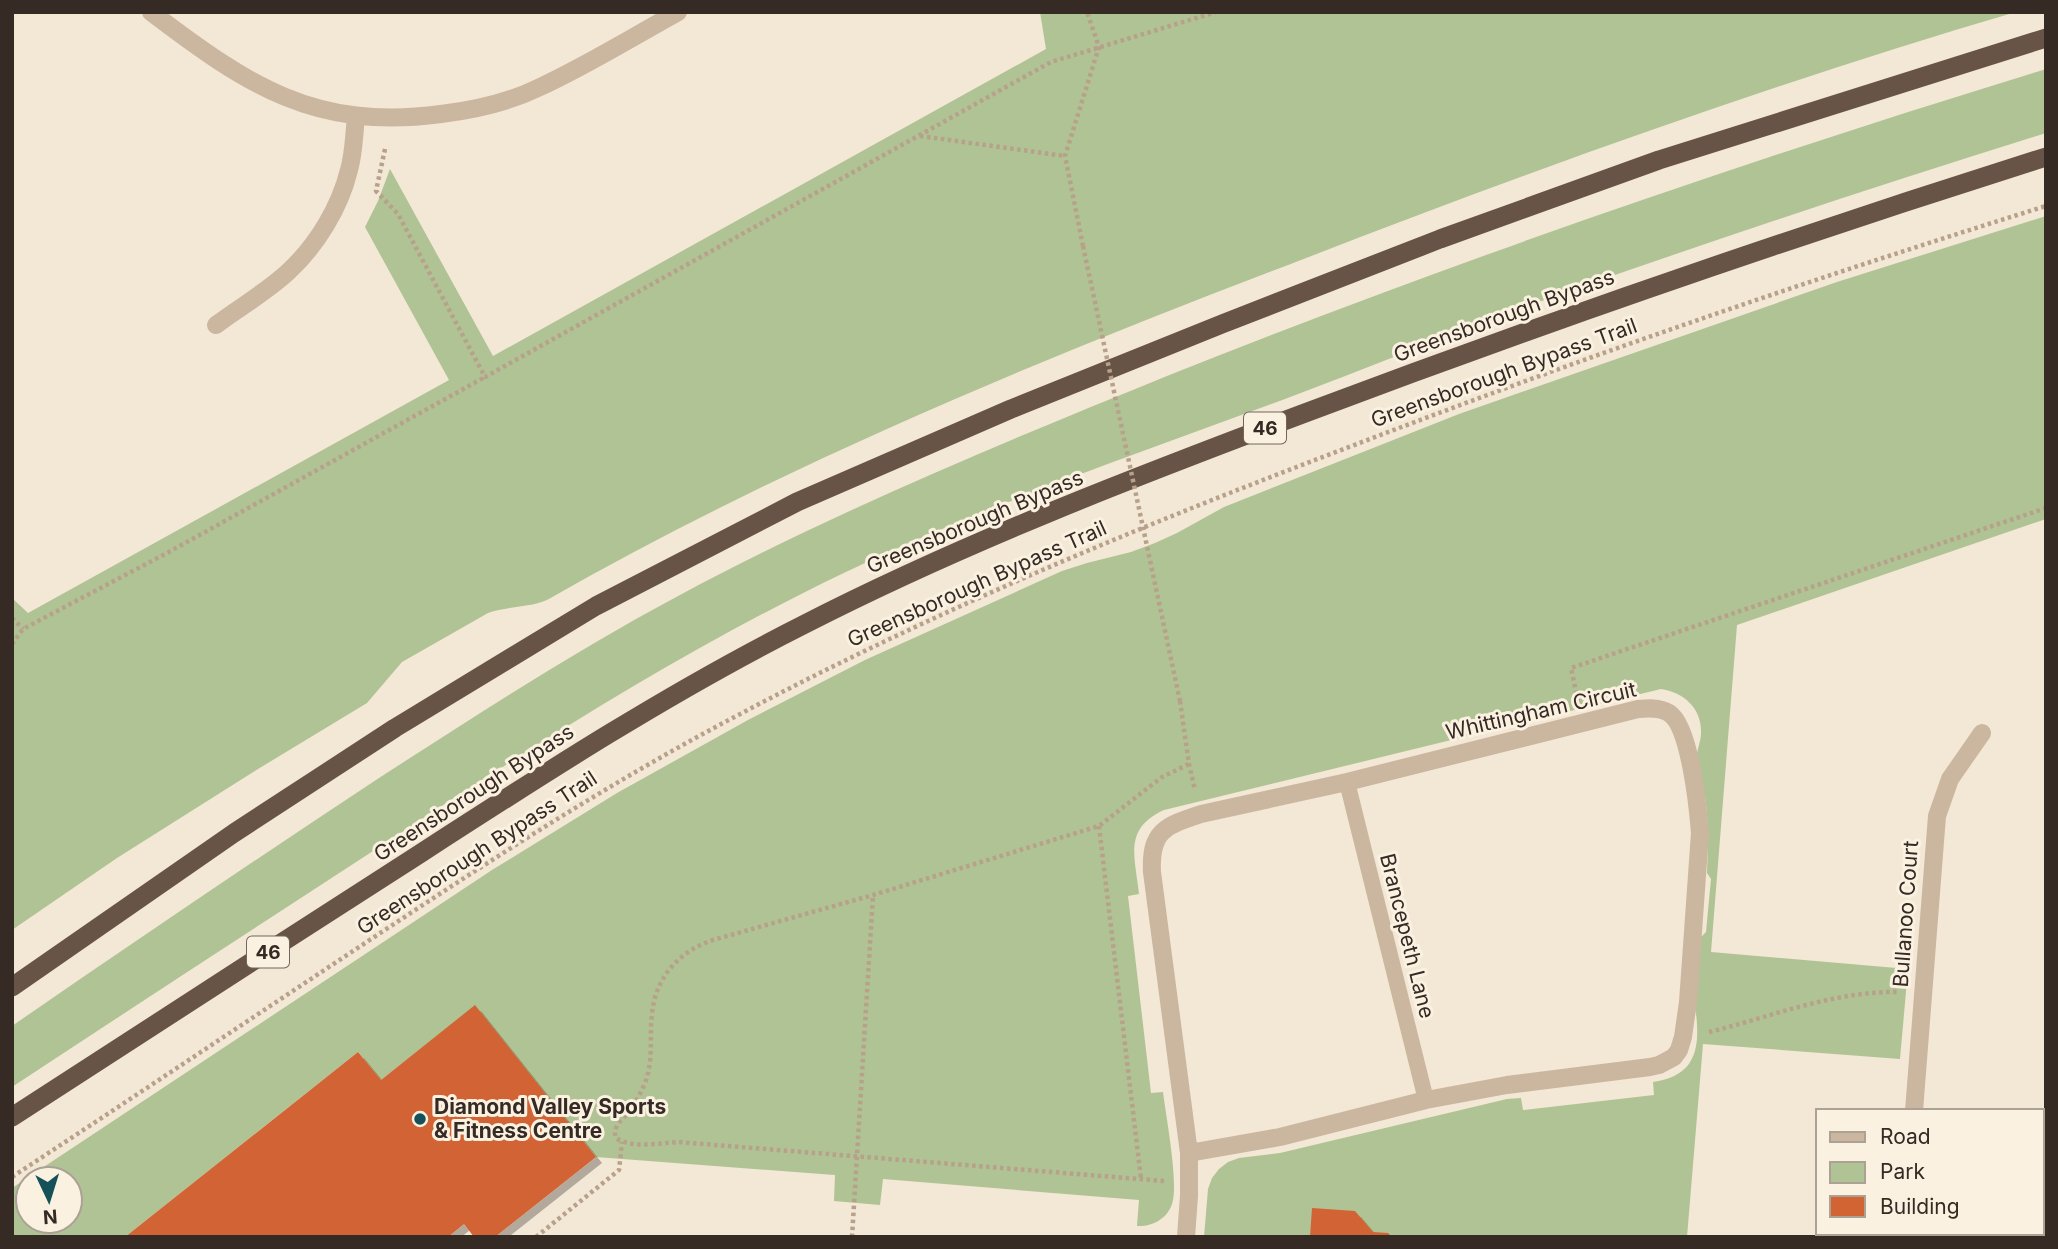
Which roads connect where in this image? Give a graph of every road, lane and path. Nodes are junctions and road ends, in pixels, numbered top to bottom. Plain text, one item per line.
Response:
1 (151, 12) edge
2 (678, 12) edge
3 (1087, 12) edge
4 (1216, 12) edge
5 (2046, 38) edge
6 (1099, 47) junction
7 (356, 117) junction
8 (919, 135) junction
9 (385, 149) dead end
10 (1065, 156) junction
11 (2046, 157) edge
12 (2046, 206) edge
13 (216, 325) dead end
14 (485, 377) junction
15 (2046, 508) edge
16 (12, 618) edge
17 (23, 629) junction
18 (12, 644) edge
19 (1583, 723) junction
20 (1982, 733) dead end
21 (1189, 764) junction
22 (1347, 782) junction
23 (1201, 814) junction
24 (1099, 826) junction
25 (873, 895) junction
26 (12, 987) edge
27 (1923, 992) junction
28 (1683, 1037) junction
29 (1426, 1100) junction
30 (1914, 1109) edge
31 (12, 1116) edge
32 (622, 1142) junction
33 (1189, 1153) junction
34 (858, 1156) junction
35 (12, 1177) edge
36 (1141, 1179) junction
37 (1190, 1183) junction
38 (536, 1237) edge
39 (852, 1237) edge
40 (1186, 1237) edge

1 - 7 street
2 - 7 street
3 - 6 path
4 - 6 path
5 - 26 highway
6 - 8 path
6 - 10 path
7 - 13 street
8 - 10 path
8 - 14 path
9 - 14 path
10 - 21 path, bridge
11 - 31 highway, Greensborough Bypass / 46
12 - 35 path, Greensborough Bypass Trail
14 - 17 path
15 - 19 path
16 - 17 path
17 - 18 path
19 - 22 street, Whittingham Circuit
19 - 28 street, Whittingham Circuit
20 - 27 street, Bullanoo Court
21 - 23 path
21 - 24 path
22 - 23 street, Whittingham Circuit
22 - 29 lane, Brancepeth Lane
23 - 33 street, Whittingham Circuit
24 - 25 path
24 - 36 path
25 - 32 path
25 - 34 path
27 - 28 path
27 - 30 street, Bullanoo Court
28 - 29 street, Whittingham Circuit
29 - 33 street, Whittingham Circuit
32 - 34 path
32 - 38 path
33 - 37 street, Whittingham Circuit
34 - 36 path
34 - 39 path
36 - 37 path
37 - 40 street, Whittingham Circuit

